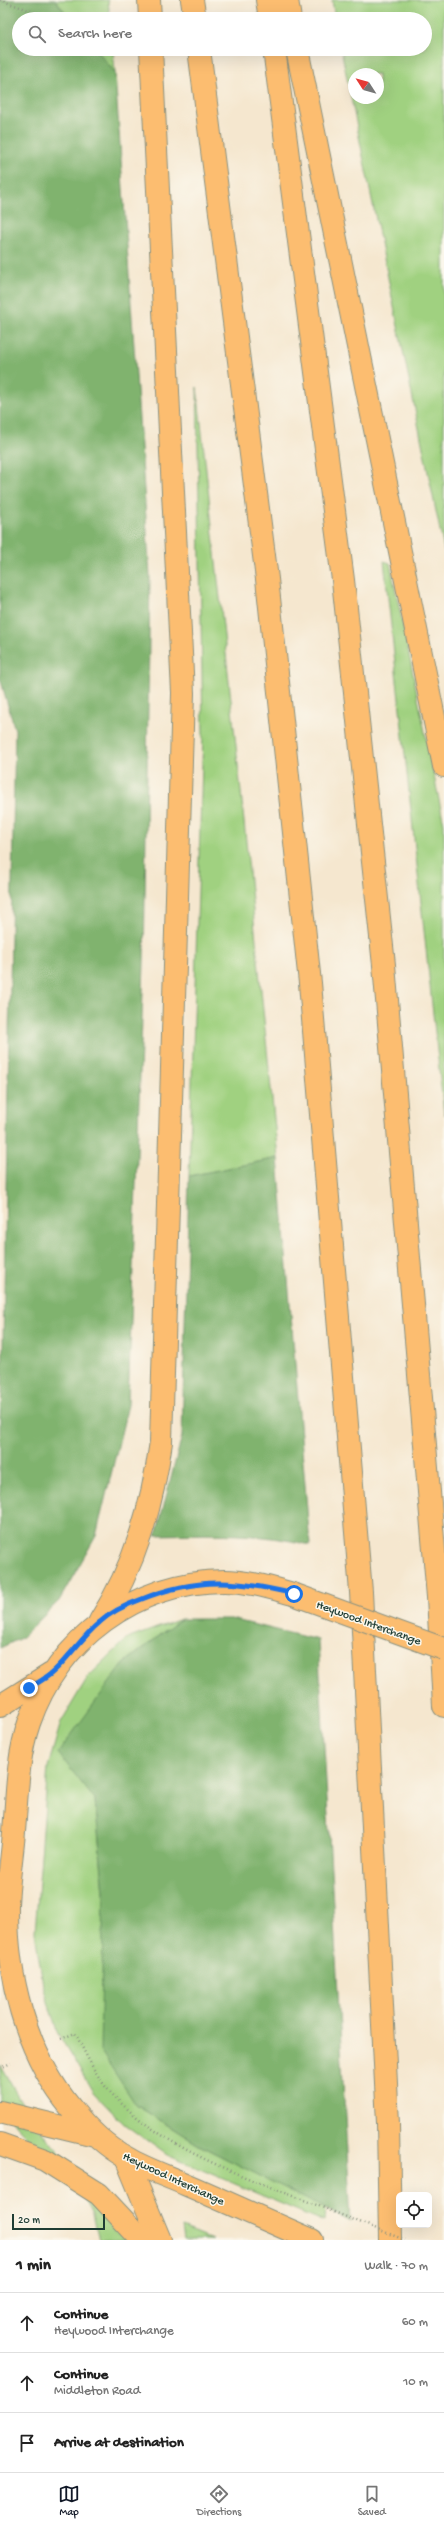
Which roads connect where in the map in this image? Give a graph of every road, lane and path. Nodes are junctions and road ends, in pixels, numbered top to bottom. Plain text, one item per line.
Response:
1 (0, 0) edge
2 (149, 0) edge
3 (192, 0) edge
4 (267, 0) edge
5 (286, 0) edge
6 (34, 12) edge
7 (150, 12) edge
8 (194, 12) edge
9 (269, 12) edge
10 (289, 12) edge
11 (151, 56) edge
12 (200, 56) edge
13 (275, 56) edge
14 (298, 56) edge
15 (444, 766) edge
16 (100, 1622) junction
17 (444, 1649) edge
18 (53, 1672) junction
19 (0, 1706) edge
20 (444, 1706) edge
21 (4, 1894) edge
22 (7, 1985) edge
23 (75, 2033) dead end
24 (0, 2112) edge
25 (95, 2135) junction
26 (0, 2144) edge
27 (126, 2158) junction
28 (142, 2240) edge
29 (160, 2240) edge
30 (312, 2240) edge
31 (390, 2240) edge
32 (406, 2240) edge

1 - 6 path
2 - 7 main road
3 - 8 main road
4 - 9 main road
5 - 10 main road
11 - 16 main road
12 - 31 main road
13 - 20 main road
14 - 15 main road
16 - 17 main road, Heywood Interchange, bridge
16 - 18 main road, Heywood Interchange
18 - 19 main road
18 - 21 main road, Heywood Interchange
21 - 22 main road, Heywood Interchange
22 - 25 main road, Heywood Interchange
23 - 32 path, bridge
24 - 25 main road
25 - 27 main road, Heywood Interchange
26 - 28 main road
27 - 29 main road
27 - 30 main road, Heywood Interchange

